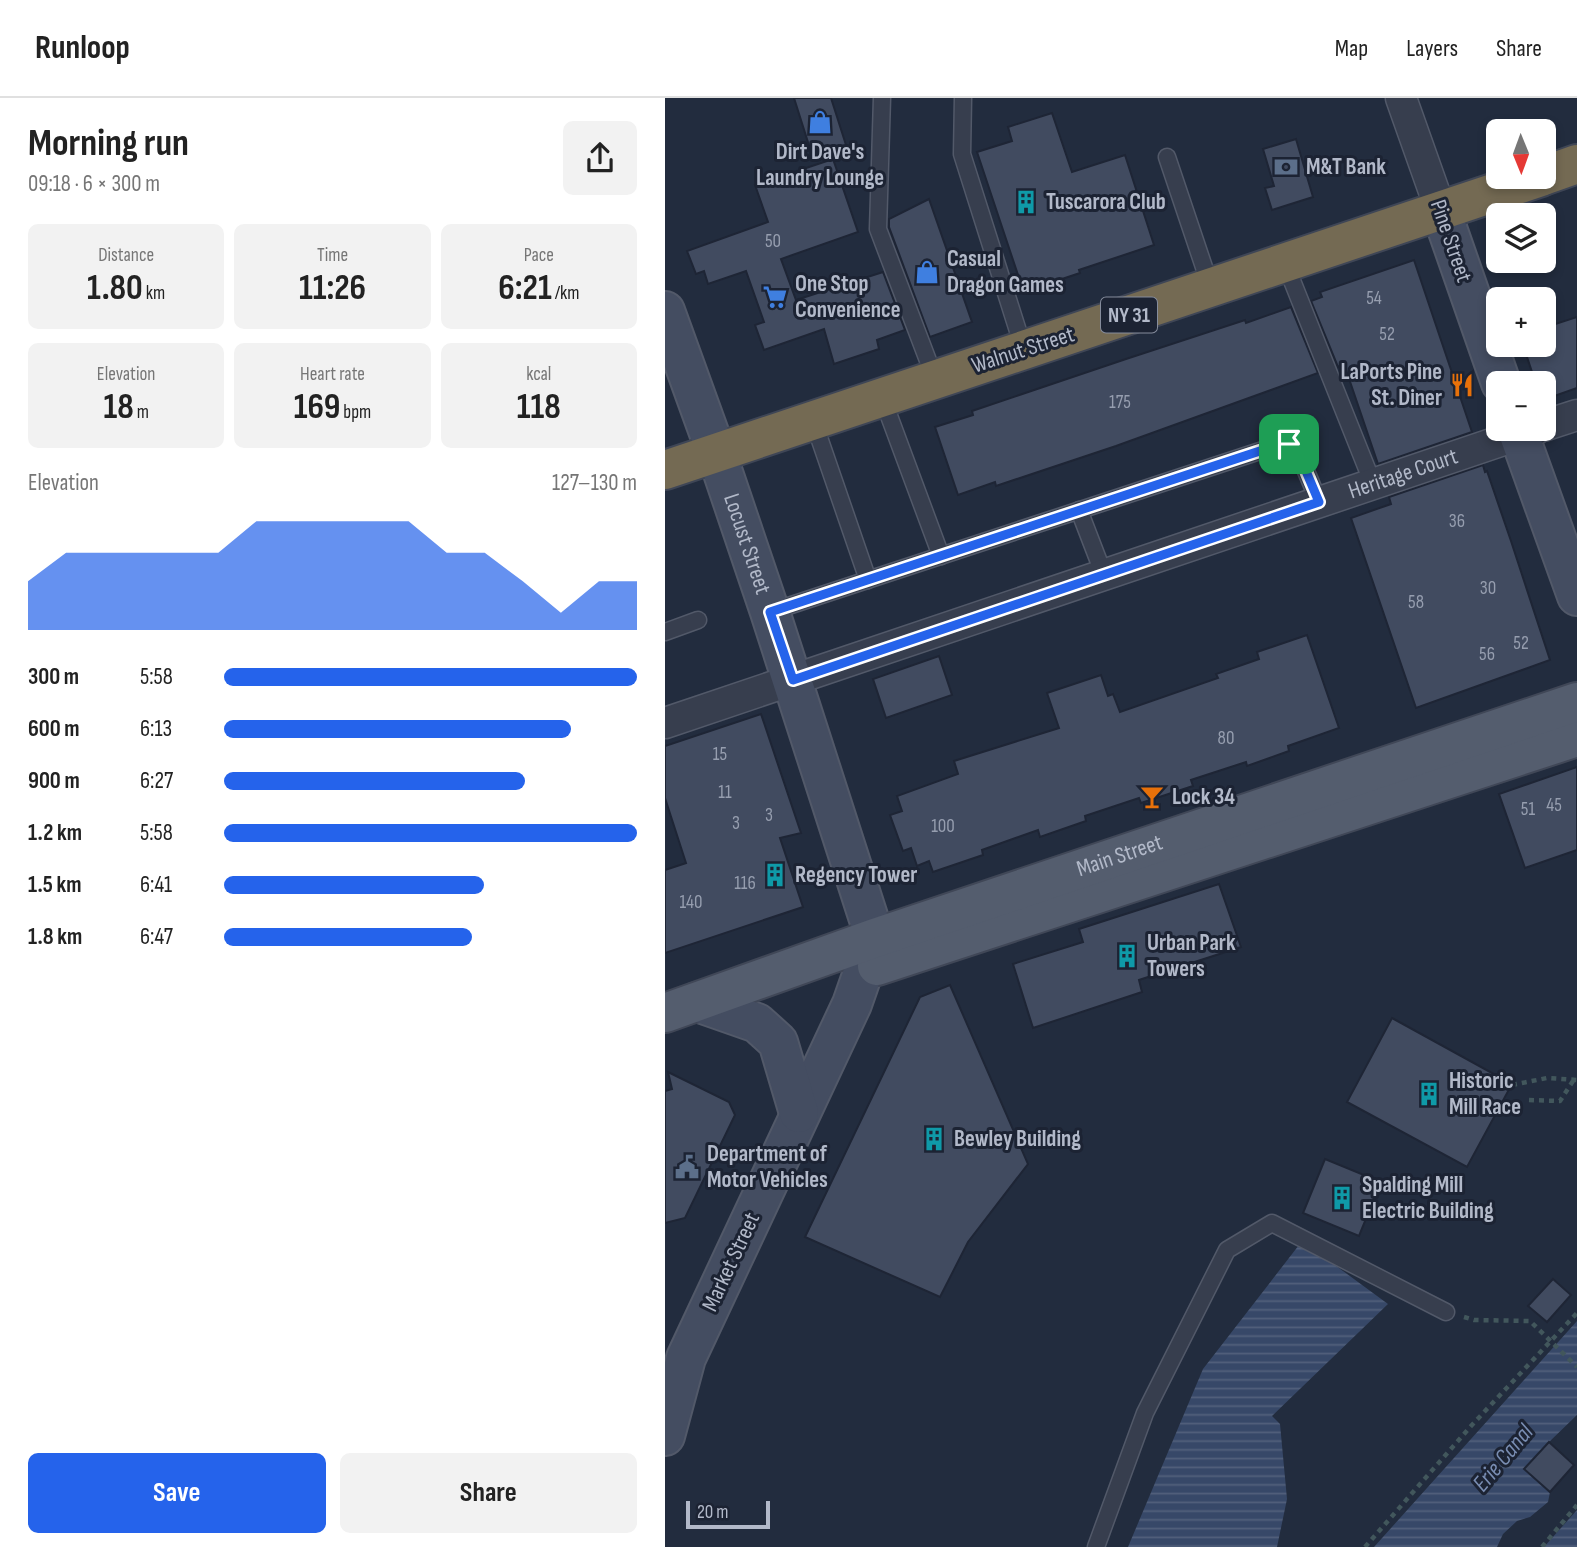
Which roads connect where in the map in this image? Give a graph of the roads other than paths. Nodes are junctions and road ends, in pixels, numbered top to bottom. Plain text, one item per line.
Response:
1 (882, 98) edge
2 (963, 98) edge
3 (1401, 98) edge
4 (1167, 157) dead end
5 (1577, 164) edge
6 (1556, 171) edge
7 (1504, 189) edge
8 (1441, 211) junction
9 (1285, 263) junction
10 (1211, 288) junction
11 (665, 311) edge
12 (1024, 350) junction
13 (1497, 371) edge
14 (935, 380) junction
15 (882, 397) junction
16 (1577, 415) edge
17 (813, 420) junction
18 (1556, 422) edge
19 (1497, 441) edge
20 (1532, 441) edge
21 (716, 452) junction
22 (665, 470) edge
23 (1373, 484) junction
24 (1319, 502) junction
25 (1079, 510) junction
26 (941, 556) junction
27 (1104, 575) junction
28 (868, 580) junction
29 (1577, 596) edge
30 (770, 612) junction
31 (698, 620) dead end
32 (665, 632) edge
33 (793, 680) junction
34 (1577, 702) edge
35 (665, 723) edge
36 (1577, 737) edge
37 (870, 954) junction
38 (681, 1007) edge
39 (733, 1014) junction
40 (665, 1038) edge
41 (799, 1113) junction
42 (1446, 1312) road end
43 (665, 1436) edge
44 (1096, 1547) edge

1 - 14 lane
2 - 12 lane
3 - 8 street, Pine Street
4 - 10 lane
5 - 6 highway, Walnut Street / NY 31
7 - 8 highway, Walnut Street / NY 31
8 - 9 highway, Walnut Street / NY 31
8 - 13 street, Pine Street
9 - 10 highway, Walnut Street / NY 31
9 - 23 lane
10 - 12 highway, Walnut Street / NY 31
11 - 21 street, Locust Street
12 - 14 highway, Walnut Street / NY 31
14 - 15 highway, Walnut Street / NY 31
15 - 17 highway, Walnut Street / NY 31
15 - 26 lane
16 - 18 street, Heritage Court
17 - 21 highway, Walnut Street / NY 31
17 - 28 lane
19 - 23 street, Heritage Court
20 - 29 street
21 - 22 highway, Walnut Street / NY 31
21 - 30 street, Locust Street
23 - 24 street, Heritage Court
24 - 25 lane
24 - 27 street, Heritage Court
25 - 26 lane
25 - 27 lane
26 - 28 lane
27 - 33 street, Heritage Court
28 - 30 lane
30 - 33 street, Locust Street
31 - 32 lane
33 - 35 street, Heritage Court
33 - 37 street, Locust Street
34 - 37 main road, Main Street
36 - 37 main road, Main Street
37 - 38 main road, Main Street
37 - 39 main road, Main Street
37 - 41 street, Market Street
38 - 39 street
39 - 40 main road, Main Street
39 - 41 street
41 - 43 street, Market Street
42 - 44 lane

